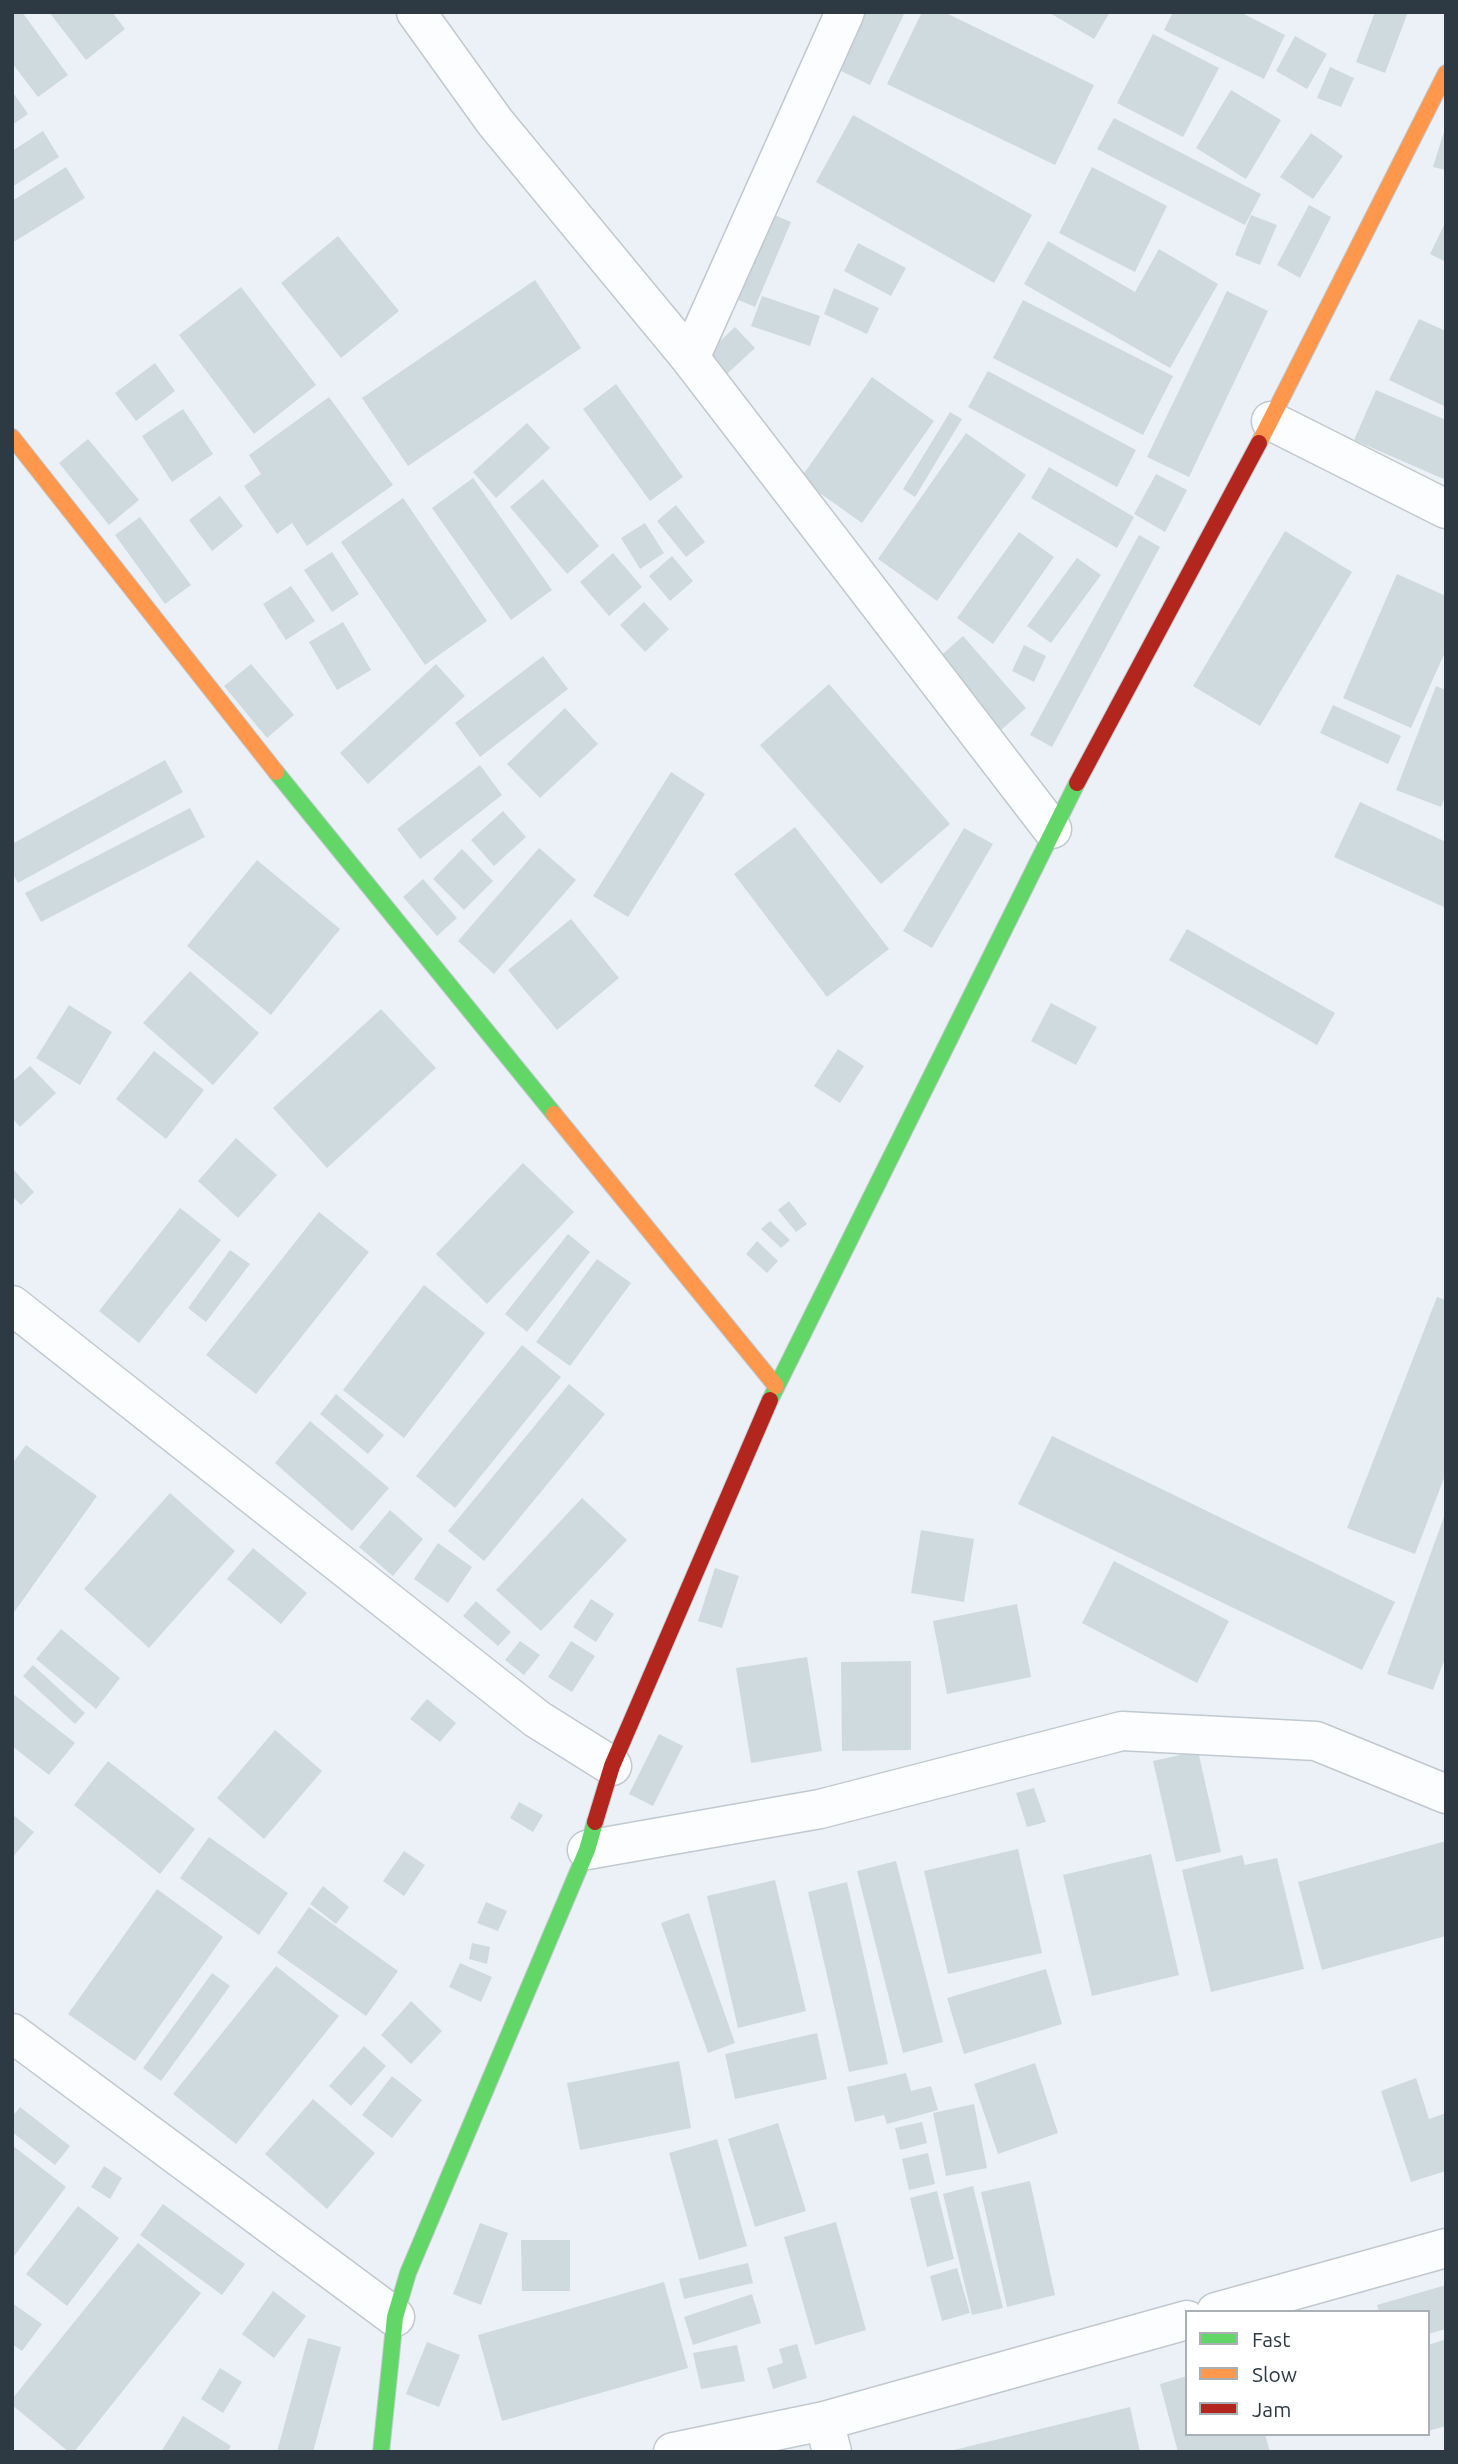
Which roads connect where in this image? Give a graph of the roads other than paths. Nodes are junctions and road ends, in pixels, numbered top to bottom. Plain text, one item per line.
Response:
1 (416, 12) edge
2 (845, 12) edge
3 (1446, 73) edge
4 (690, 358) junction
5 (1270, 421) junction
6 (12, 437) edge
7 (1446, 509) edge
8 (1052, 829) junction
9 (12, 1305) edge
10 (776, 1386) junction
11 (612, 1766) junction
12 (1446, 1794) edge
13 (587, 1850) junction
14 (12, 2033) edge
15 (1446, 2248) edge
16 (1223, 2310) edge
17 (395, 2317) junction
18 (1185, 2321) edge
19 (828, 2437) edge
20 (381, 2452) edge
21 (673, 2452) edge

1 - 4 street
2 - 4 street
3 - 5 street
4 - 8 street
5 - 7 street
5 - 8 street
6 - 10 street
8 - 10 street
9 - 11 street
10 - 11 street
11 - 13 street
12 - 13 street
13 - 17 street
14 - 17 street
15 - 16 street
17 - 20 street
18 - 19 street
19 - 21 street

